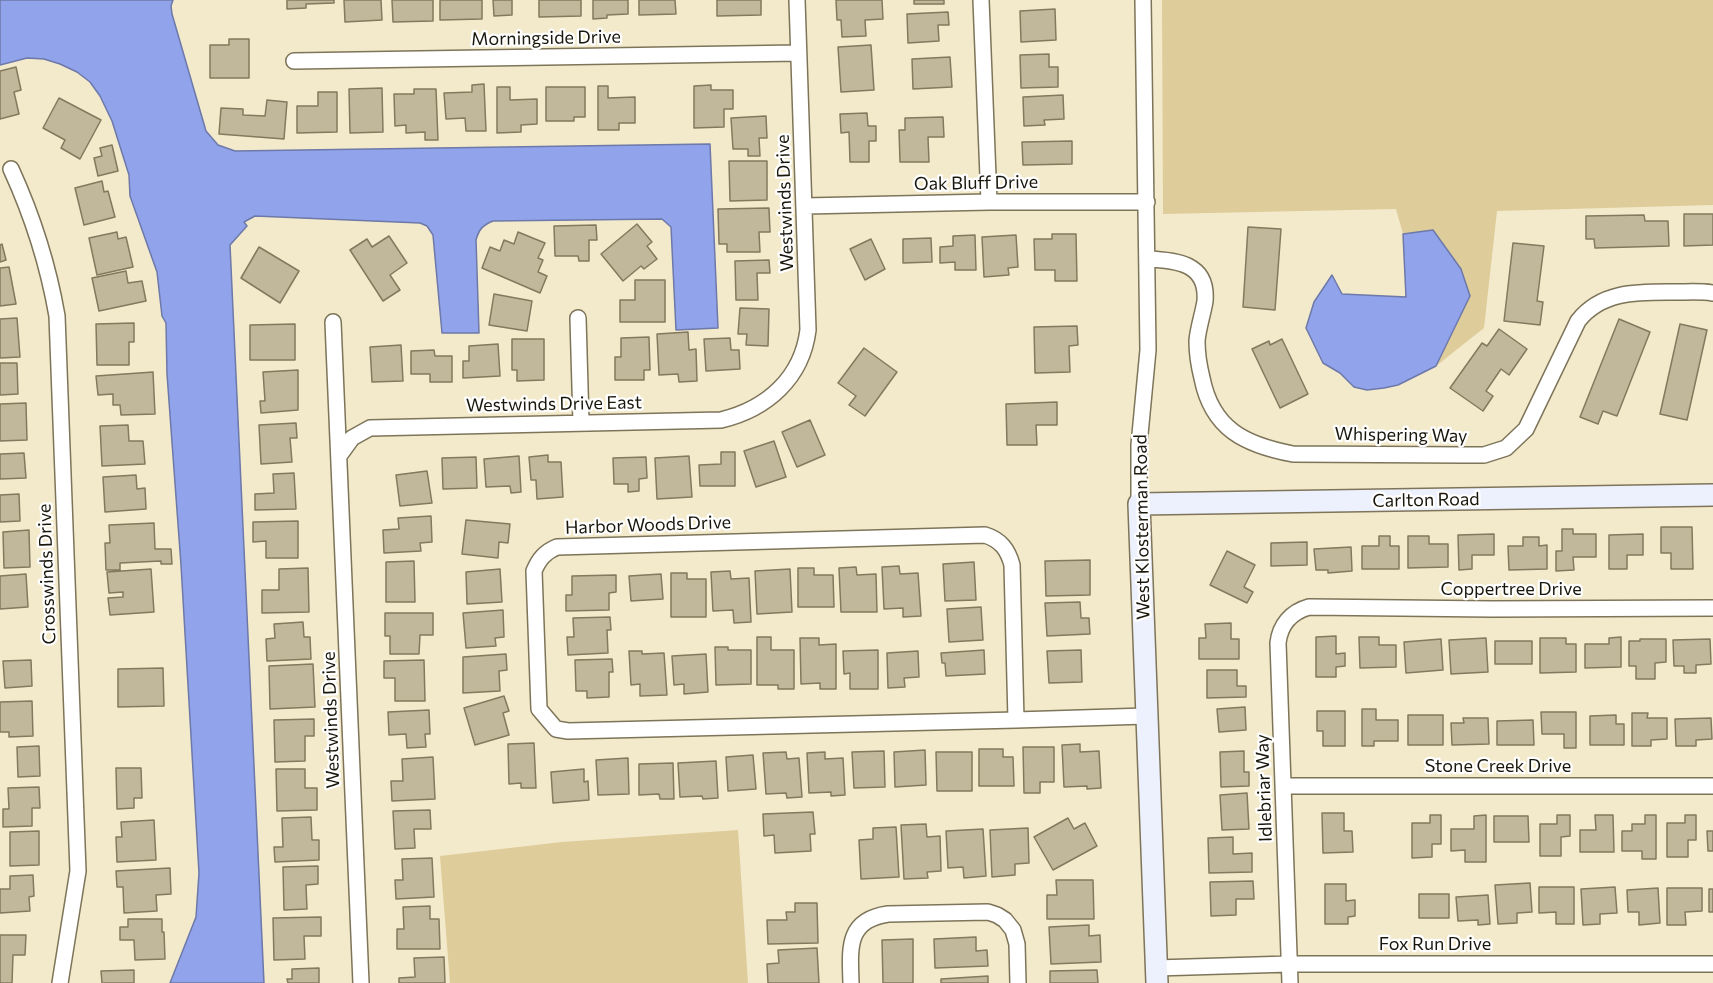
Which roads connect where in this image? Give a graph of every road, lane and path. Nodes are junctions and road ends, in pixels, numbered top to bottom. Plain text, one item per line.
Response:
1 (796, 0) edge
2 (981, 0) edge
3 (1143, 0) edge
4 (798, 53) junction
5 (294, 61) dead end
6 (11, 169) dead end
7 (1147, 201) junction
8 (989, 202) junction
9 (805, 206) junction
10 (1148, 259) junction
11 (1713, 293) edge
12 (578, 318) dead end
13 (333, 322) dead end
14 (775, 394) joint
15 (581, 422) junction
16 (339, 456) junction
17 (1713, 495) edge
18 (1139, 504) junction
19 (1309, 607) joint
20 (1713, 608) edge
21 (1146, 716) junction
22 (1016, 720) junction
23 (1283, 786) junction
24 (1713, 786) edge
25 (1289, 964) junction
26 (1713, 964) edge
27 (1156, 975) edge
28 (60, 983) edge
29 (361, 983) edge
30 (851, 983) edge
31 (1018, 983) edge
32 (1290, 983) edge

1 - 4 street, Westwinds Drive
2 - 8 street
3 - 7 street, West Klosterman Road
4 - 5 street, Morningside Drive
4 - 9 street, Westwinds Drive
6 - 28 street, Crosswinds Drive
7 - 8 street, Oak Bluff Drive
7 - 10 street, West Klosterman Road
8 - 9 street, Oak Bluff Drive
9 - 14 street, Westwinds Drive
10 - 11 street, Whispering Way
10 - 18 street, West Klosterman Road
12 - 15 street
13 - 16 street, Westwinds Drive
14 - 15 street, Westwinds Drive East
15 - 16 street, Westwinds Drive East
16 - 29 street, Westwinds Drive
17 - 18 street, Carlton Road
18 - 21 street, West Klosterman Road
19 - 20 street, Coppertree Drive
19 - 23 street, Idlebriar Way
21 - 22 street, Harbor Woods Drive
21 - 27 street, West Klosterman Road
22 - 22 street, Harbor Woods Drive
23 - 24 street, Stone Creek Drive
23 - 25 street, Idlebriar Way
25 - 26 street, Fox Run Drive
25 - 27 street, Fox Run Drive
25 - 32 street, Idlebriar Way
30 - 31 street

